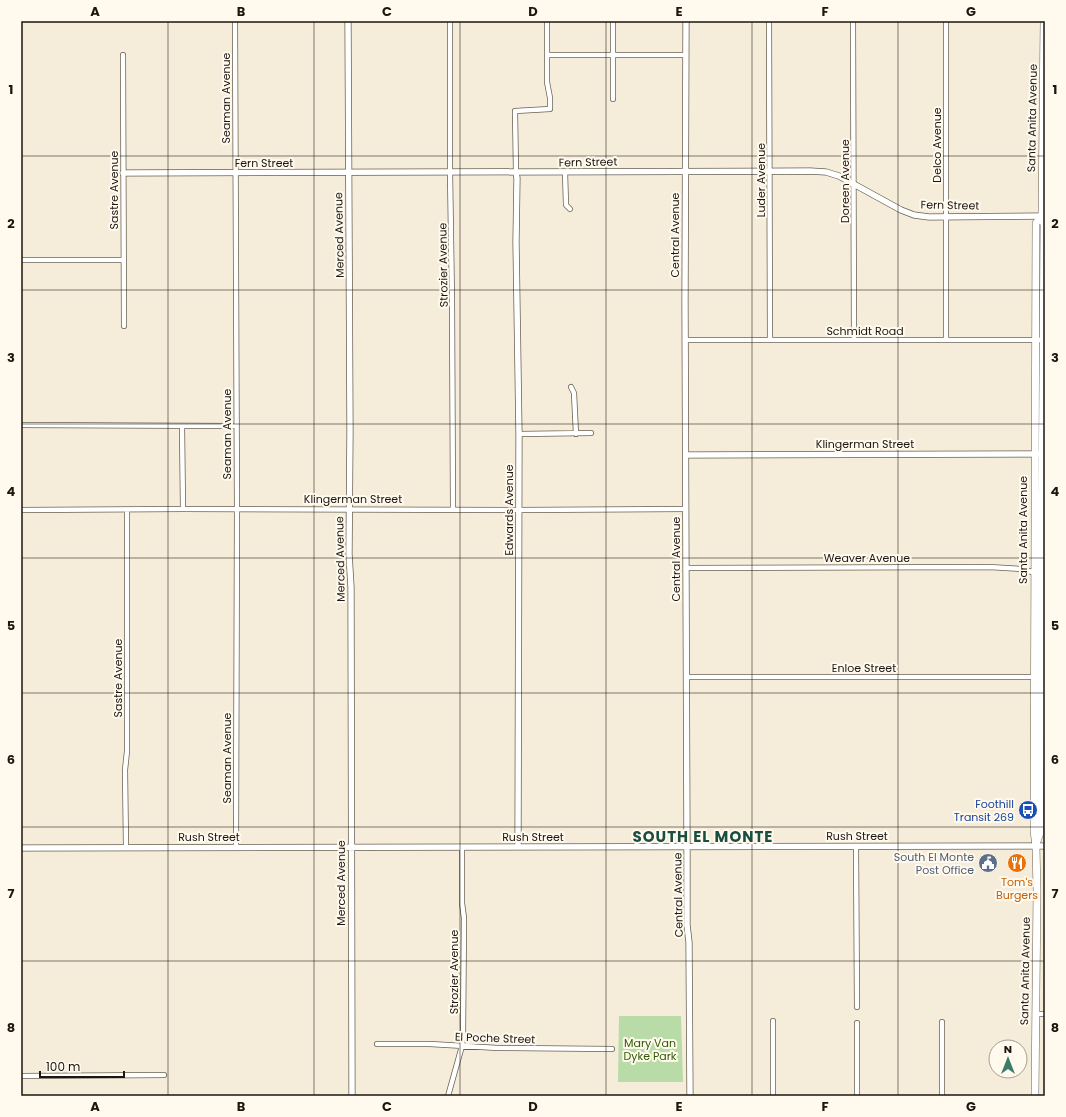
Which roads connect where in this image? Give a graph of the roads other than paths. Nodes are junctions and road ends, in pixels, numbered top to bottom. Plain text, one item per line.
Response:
1 (234, 21) edge
2 (348, 21) edge
3 (450, 21) edge
4 (547, 21) edge
5 (614, 21) edge
6 (686, 21) edge
7 (769, 21) edge
8 (853, 21) edge
9 (946, 21) edge
10 (1044, 21) edge
11 (123, 55) dead end
12 (547, 55) junction
13 (685, 55) junction
14 (613, 56) junction
15 (613, 99) dead end
16 (686, 171) junction
17 (770, 171) junction
18 (235, 172) junction
19 (349, 172) junction
20 (450, 172) junction
21 (565, 172) junction
22 (123, 173) junction
23 (516, 173) junction
24 (854, 184) junction
25 (570, 209) dead end
26 (946, 216) junction
27 (1043, 216) edge
28 (21, 260) edge
29 (123, 260) junction
30 (124, 326) dead end
31 (685, 340) junction
32 (770, 340) junction
33 (854, 340) junction
34 (946, 340) junction
35 (1041, 340) edge
36 (571, 387) dead end
37 (21, 425) edge
38 (182, 426) junction
39 (236, 426) junction
40 (591, 433) dead end
41 (519, 434) junction
42 (576, 434) junction
43 (1035, 454) junction
44 (1044, 454) edge
45 (686, 455) junction
46 (182, 508) junction
47 (237, 509) junction
48 (349, 509) junction
49 (453, 509) junction
50 (686, 509) junction
51 (21, 510) edge
52 (127, 510) junction
53 (519, 510) junction
54 (686, 568) junction
55 (1034, 572) junction
56 (1043, 577) edge
57 (687, 677) junction
58 (1037, 677) junction
59 (687, 846) junction
60 (856, 846) junction
61 (1036, 846) junction
62 (1045, 846) edge
63 (126, 847) junction
64 (236, 847) junction
65 (351, 847) junction
66 (462, 847) junction
67 (518, 847) junction
68 (21, 848) edge
69 (857, 1007) dead end
70 (1036, 1014) junction
71 (1045, 1014) edge
72 (773, 1021) dead end
73 (942, 1022) dead end
74 (857, 1023) dead end
75 (377, 1044) dead end
76 (462, 1046) junction
77 (612, 1049) dead end
78 (164, 1075) dead end
79 (21, 1076) edge
80 (352, 1096) edge
81 (448, 1096) edge
82 (690, 1096) edge
83 (773, 1096) edge
84 (857, 1096) edge
85 (942, 1096) edge
86 (1035, 1096) edge

1 - 18 street, Seaman Avenue
2 - 19 street, Merced Avenue
3 - 20 street, Strozier Avenue
4 - 12 street
5 - 14 street
6 - 13 street, Central Avenue
7 - 17 street, Luder Avenue
8 - 24 street, Doreen Avenue
9 - 26 street, Delco Avenue
10 - 27 main road, Santa Anita Avenue
11 - 22 street, Sastre Avenue
12 - 14 street
12 - 23 street
13 - 14 street
13 - 16 street, Central Avenue
14 - 15 street
16 - 17 street, Fern Street
16 - 21 street, Fern Street
16 - 31 street, Central Avenue
17 - 24 street, Fern Street
17 - 32 street, Luder Avenue
18 - 19 street, Fern Street
18 - 22 street, Fern Street
18 - 39 street, Seaman Avenue
19 - 20 street, Fern Street
19 - 48 street, Merced Avenue
20 - 23 street, Fern Street
20 - 49 street, Strozier Avenue
21 - 23 street, Fern Street
21 - 25 street
22 - 29 street, Sastre Avenue
23 - 41 street, Edwards Avenue
24 - 26 street, Fern Street
24 - 33 street, Doreen Avenue
26 - 27 street, Fern Street
26 - 34 street, Delco Avenue
27 - 35 main road, Santa Anita Avenue
28 - 29 street
29 - 30 street, Sastre Avenue
31 - 32 street, Schmidt Road
31 - 45 street, Central Avenue
32 - 33 street, Schmidt Road
33 - 34 street, Schmidt Road
34 - 35 street, Schmidt Road
35 - 43 main road, Santa Anita Avenue
35 - 44 main road, Santa Anita Avenue
36 - 42 street
37 - 38 street
38 - 39 street
38 - 46 street
39 - 47 street, Seaman Avenue
40 - 42 street
41 - 42 street
41 - 53 street, Edwards Avenue
43 - 44 street, Klingerman Street
43 - 45 street, Klingerman Street
43 - 55 main road, Santa Anita Avenue
44 - 56 main road, Santa Anita Avenue
45 - 50 street, Central Avenue
46 - 47 street, Klingerman Street
46 - 52 street, Klingerman Street
47 - 48 street, Klingerman Street
47 - 64 street, Seaman Avenue
48 - 49 street, Klingerman Street
48 - 65 street, Merced Avenue
49 - 53 street, Klingerman Street
50 - 53 street, Klingerman Street
50 - 54 street, Central Avenue
51 - 52 street, Klingerman Street
52 - 63 street, Sastre Avenue
53 - 67 street, Edwards Avenue
54 - 55 street, Weaver Avenue
54 - 57 street, Central Avenue
55 - 56 street, Weaver Avenue
55 - 58 main road, Santa Anita Avenue
56 - 58 main road, Santa Anita Avenue
57 - 58 street, Enloe Street
57 - 59 street, Central Avenue
58 - 61 main road, Santa Anita Avenue
59 - 60 street, Rush Street
59 - 67 street, Rush Street
59 - 82 street, Central Avenue
60 - 61 street, Rush Street
60 - 69 street
61 - 62 street, Rush Street
61 - 70 main road, Santa Anita Avenue
63 - 64 street, Rush Street
63 - 68 street, Rush Street
64 - 65 street, Rush Street
65 - 66 street, Rush Street
65 - 80 street, Merced Avenue
66 - 67 street, Rush Street
66 - 76 street, Strozier Avenue
70 - 71 street
70 - 86 main road, Santa Anita Avenue
72 - 83 street
73 - 85 street
74 - 84 street
75 - 76 street, El Poche Street
76 - 77 street, El Poche Street
76 - 81 street, Strozier Avenue
78 - 79 street

